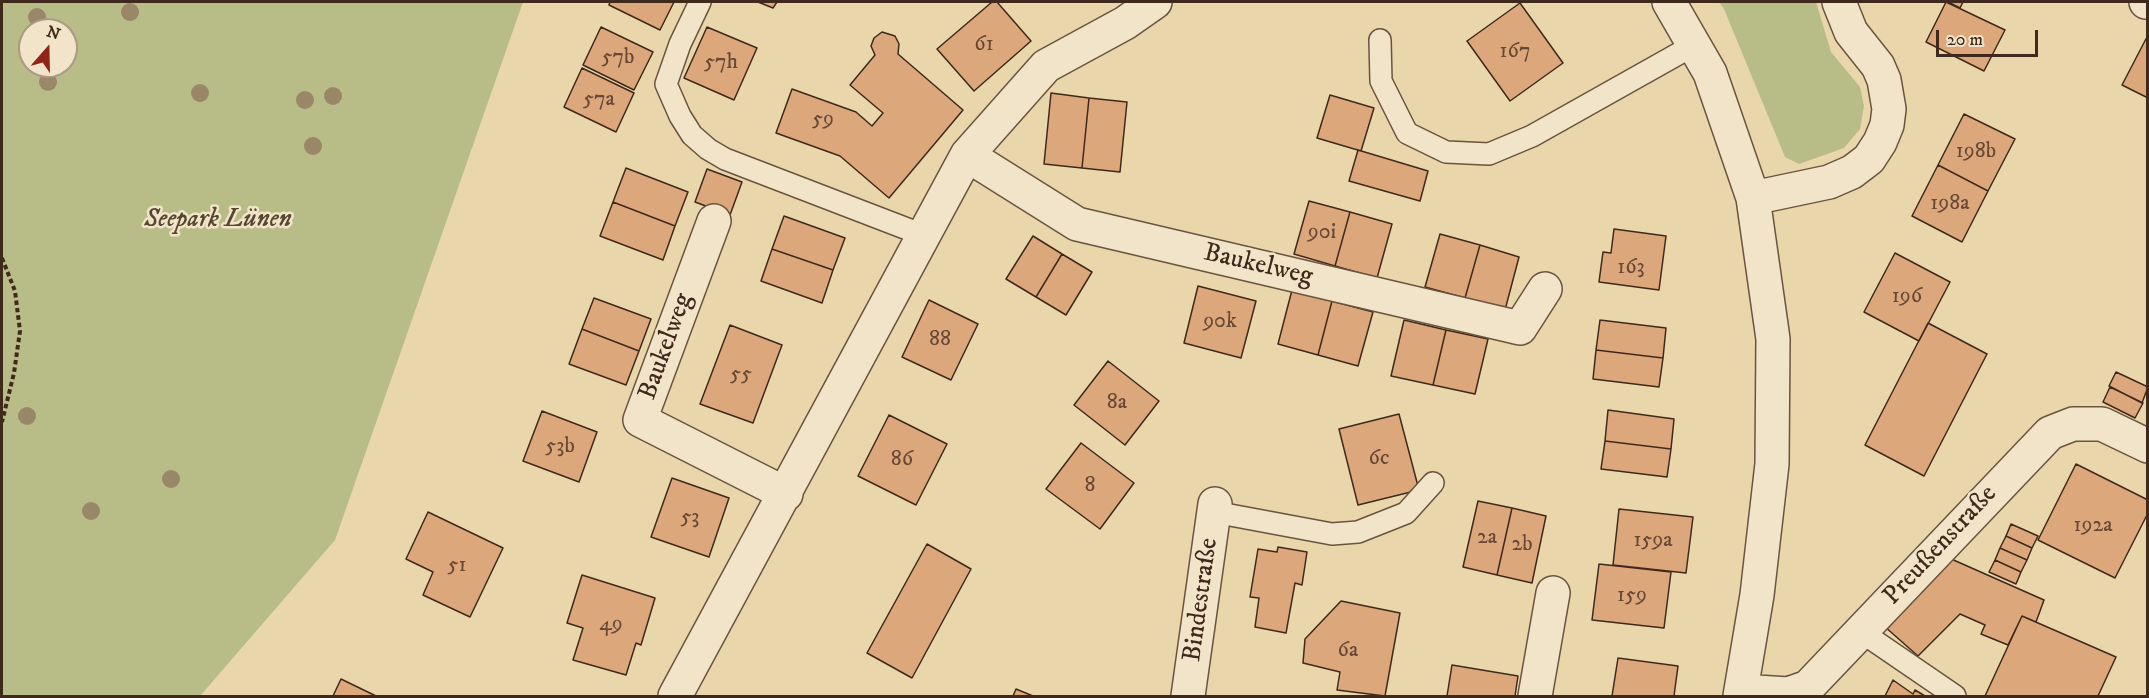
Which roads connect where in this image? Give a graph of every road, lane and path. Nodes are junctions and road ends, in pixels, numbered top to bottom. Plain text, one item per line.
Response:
1 (700, 2) edge
2 (1155, 2) edge
3 (1669, 2) edge
4 (1839, 2) edge
5 (1380, 40) dead end
6 (1694, 45) junction
7 (967, 156) junction
8 (1753, 198) junction
9 (714, 221) dead end
10 (923, 235) junction
11 (2, 258) edge
12 (1545, 289) dead end
13 (2, 422) edge
14 (2148, 446) edge
15 (1433, 483) dead end
16 (786, 494) junction
17 (1215, 508) joint
18 (1553, 593) dead end
19 (1860, 631) junction
20 (1740, 694) edge
21 (675, 696) edge
22 (1188, 696) edge
23 (1535, 696) edge
24 (1955, 696) edge

1 - 10 lane
2 - 7 street
3 - 6 street, Preußenstraße
4 - 8 street
5 - 6 lane
6 - 8 street, Preußenstraße
7 - 10 street
7 - 12 street, Baukelweg
8 - 20 street, Preußenstraße
9 - 16 street, Baukelweg
10 - 16 street
11 - 13 path
14 - 19 street, Preußenstraße
15 - 17 lane
16 - 21 street
17 - 22 street, Bindestraße
18 - 23 street
19 - 20 street, Preußenstraße
19 - 24 lane

